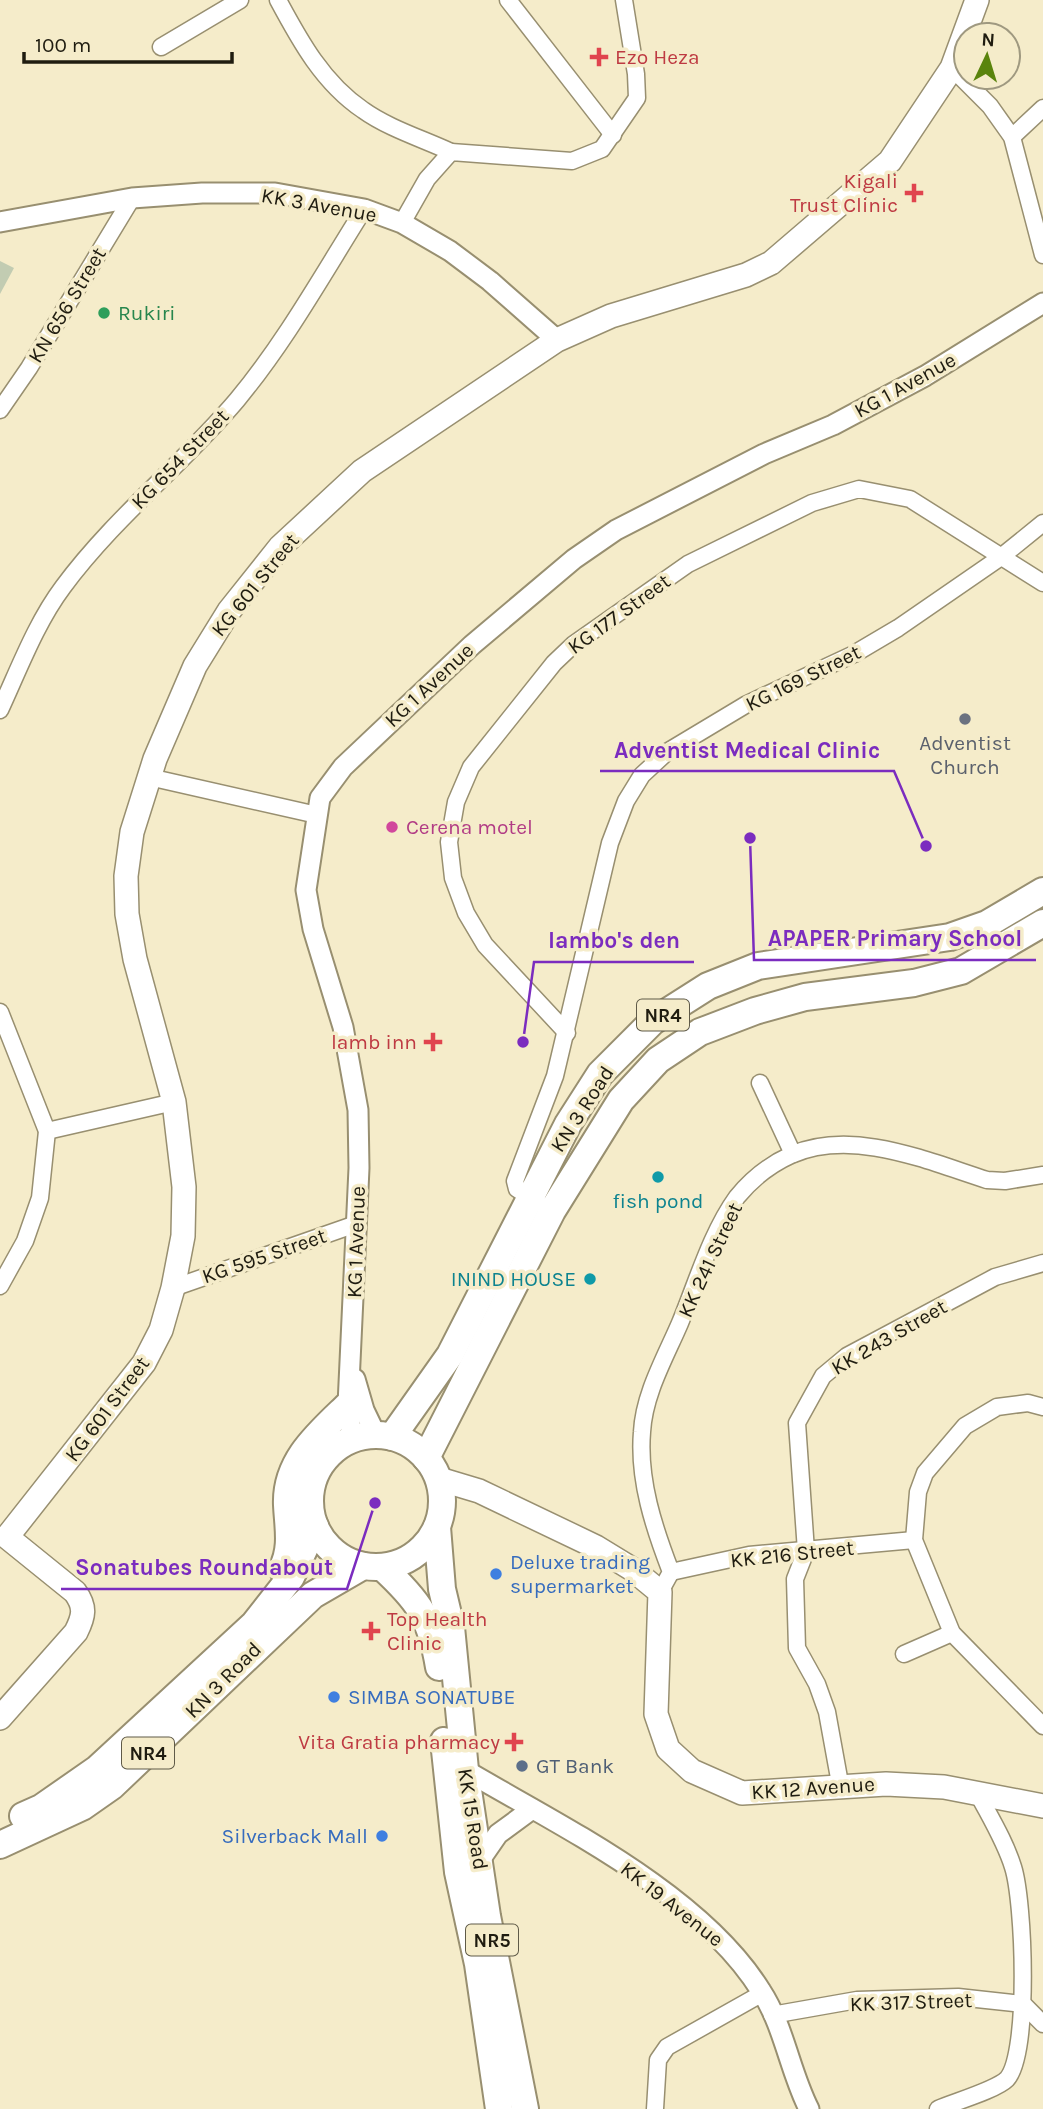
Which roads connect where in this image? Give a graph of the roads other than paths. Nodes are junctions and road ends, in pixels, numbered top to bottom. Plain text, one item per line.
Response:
1 (240, 0) edge
2 (278, 0) edge
3 (508, 0) edge
4 (624, 0) edge
5 (977, 0) edge
6 (969, 21) edge
7 (161, 47) dead end
8 (952, 68) edge
9 (975, 91) edge
10 (1043, 108) edge
11 (613, 135) junction
12 (1012, 137) junction
13 (451, 152) junction
14 (132, 198) junction
15 (364, 209) junction
16 (0, 222) edge
17 (402, 223) junction
18 (1043, 256) edge
19 (1043, 303) edge
20 (557, 340) junction
21 (0, 410) edge
22 (1043, 523) edge
23 (1001, 557) junction
24 (1043, 583) edge
25 (0, 710) edge
26 (149, 778) junction
27 (317, 815) junction
28 (1043, 891) edge
29 (1043, 923) edge
30 (0, 1012) edge
31 (567, 1033) junction
32 (760, 1083) dead end
33 (174, 1102) junction
34 (47, 1131) junction
35 (793, 1154) junction
36 (1043, 1175) edge
37 (529, 1197) junction
38 (552, 1211) junction
39 (356, 1224) junction
40 (1043, 1263) edge
41 (0, 1286) edge
42 (173, 1288) junction
43 (352, 1360) junction
44 (461, 1362) junction
45 (348, 1405) junction
46 (1043, 1407) edge
47 (373, 1437) junction
48 (432, 1468) junction
49 (315, 1526) junction
50 (437, 1527) junction
51 (2, 1537) edge
52 (914, 1540) junction
53 (806, 1551) junction
54 (372, 1566) junction
55 (671, 1572) junction
56 (660, 1592) junction
57 (263, 1623) junction
58 (952, 1633) junction
59 (904, 1654) dead end
60 (0, 1717) edge
61 (1043, 1726) edge
62 (465, 1770) junction
63 (841, 1789) junction
64 (978, 1794) junction
65 (1043, 1807) edge
66 (532, 1809) junction
67 (0, 1825) edge
68 (0, 1845) edge
69 (480, 1860) junction
70 (763, 1993) junction
71 (1023, 2004) junction
72 (772, 2015) junction
73 (1043, 2024) edge
74 (499, 2109) edge
75 (525, 2109) edge
76 (655, 2109) edge
77 (810, 2109) edge
78 (938, 2109) edge

1 - 7 street
2 - 13 street
3 - 11 street
4 - 11 street
5 - 6 main road, KG 601 Street
8 - 20 main road, KG 601 Street
9 - 12 street
10 - 12 street
11 - 13 street
12 - 18 street
13 - 17 street
14 - 15 street, KK 3 Avenue
14 - 16 street, KK 3 Avenue
14 - 21 street, KN 656 Street
15 - 17 street, KK 3 Avenue
15 - 25 street, KG 654 Street
17 - 20 street, KK 3 Avenue
19 - 27 street, KG 1 Avenue
20 - 26 main road, KG 601 Street
22 - 23 street, KG 169 Street
23 - 24 street, KG 177 Street
23 - 31 street, KG 169 Street
23 - 31 street, KG 177 Street
26 - 27 street
26 - 33 main road, KG 601 Street
27 - 39 street, KG 1 Avenue
28 - 37 highway, KN 3 Road / NR4
29 - 38 highway, KN 3 Road / NR4
30 - 34 street
31 - 37 street, KG 169 Street
32 - 35 street
33 - 34 street
33 - 42 main road, KG 601 Street
34 - 41 street
35 - 36 street, KK 241 Street
35 - 55 street, KK 241 Street
37 - 38 street
37 - 44 highway, KN 3 Road / NR4
38 - 44 highway, KN 3 Road / NR4
39 - 42 street, KG 595 Street
39 - 43 street, KG 1 Avenue
40 - 53 street, KK 243 Street
42 - 51 main road, KG 601 Street
43 - 45 street, KG 1 Avenue
43 - 47 street, KG 1 Avenue
44 - 47 highway, NR4
44 - 48 highway, NR4
45 - 47 street, KG 1 Avenue
45 - 57 highway
46 - 52 street
47 - 48 highway
47 - 49 highway, NR4
48 - 50 highway, NR4
48 - 56 main road
49 - 54 highway
49 - 57 highway
50 - 54 highway
50 - 62 highway, KK 15 Road / NR5
51 - 60 main road
52 - 53 street, KK 216 Street
52 - 58 street
53 - 55 street, KK 216 Street
53 - 63 street, KK 243 Street
54 - 57 highway
54 - 74 highway, KK 15 Road / NR5
55 - 56 street
56 - 63 main road, KK 12 Avenue
57 - 67 highway, KN 3 Road / NR4
57 - 68 highway, KN 3 Road / NR4
58 - 59 street
58 - 61 street
62 - 66 street, KK 19 Avenue
62 - 69 highway, KK 15 Road / NR5
63 - 64 main road, KK 12 Avenue
64 - 65 main road, KK 12 Avenue
64 - 71 street
66 - 69 street
66 - 70 street, KK 19 Avenue
69 - 75 highway, KK 15 Road / NR5
70 - 72 street, KK 19 Avenue
70 - 76 street
71 - 72 street, KK 317 Street
71 - 73 street
71 - 78 street
72 - 77 street, KK 19 Avenue

